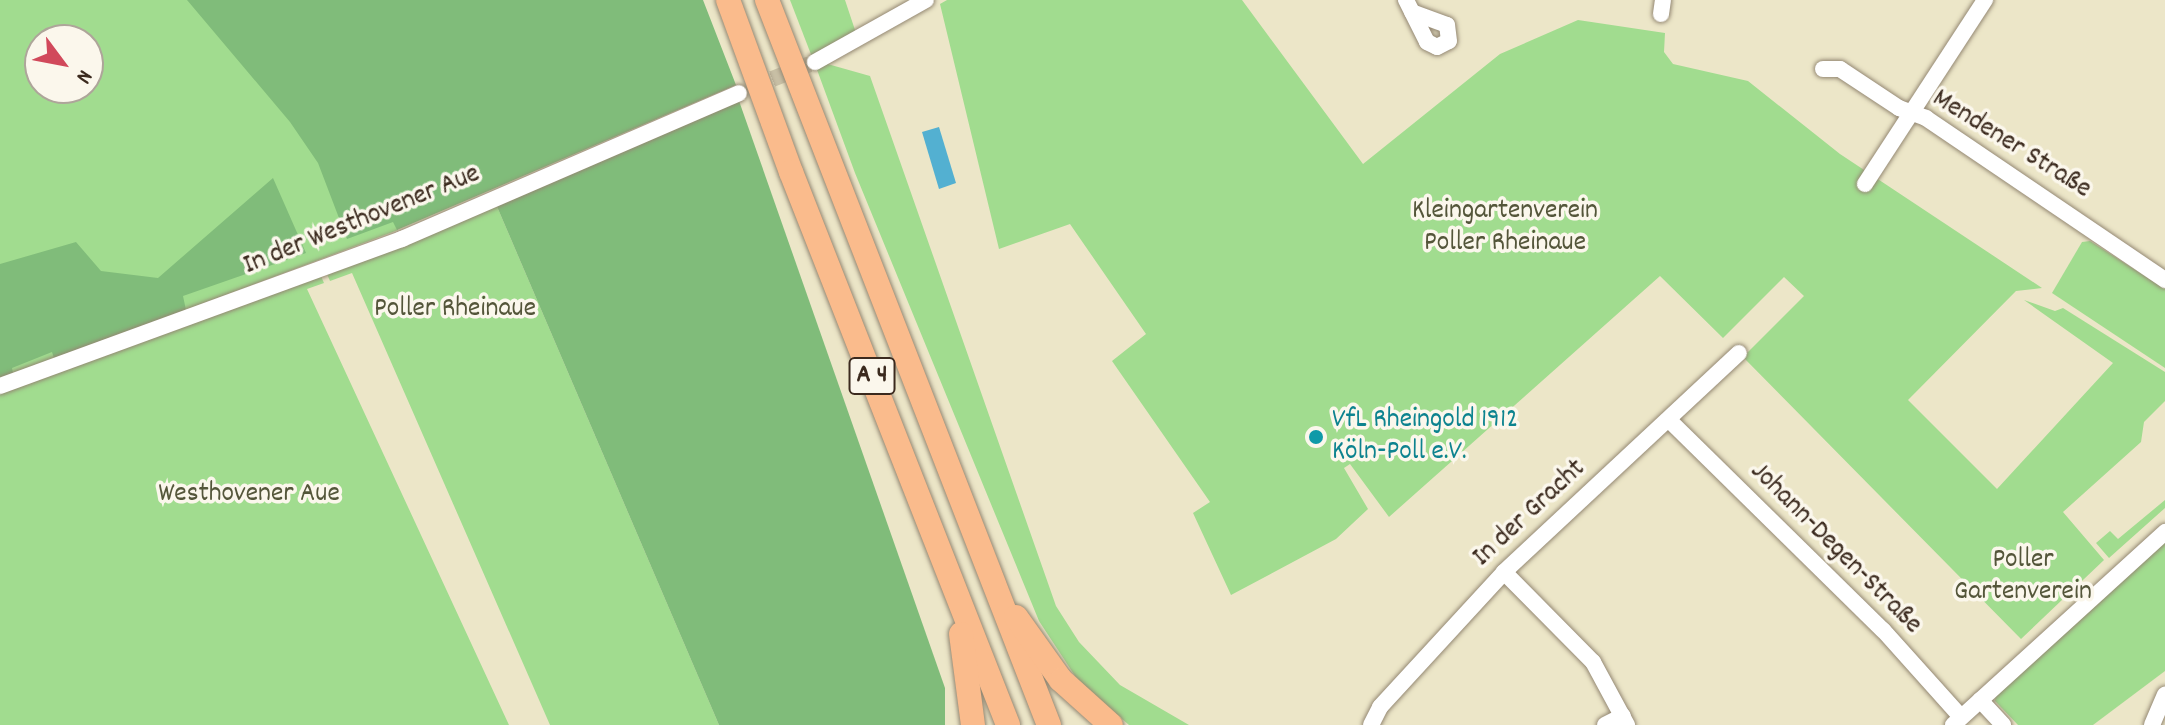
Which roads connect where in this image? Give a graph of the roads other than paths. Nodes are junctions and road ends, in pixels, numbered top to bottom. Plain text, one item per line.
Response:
1 (728, 0) edge
2 (767, 0) edge
3 (926, 0) edge
4 (1985, 0) edge
5 (815, 62) tunnel mouth
6 (1823, 69) dead end
7 (739, 93) tunnel mouth
8 (1911, 112) junction
9 (1865, 184) dead end
10 (2165, 280) edge
11 (1739, 353) dead end
12 (0, 386) edge
13 (1670, 421) junction
14 (2165, 532) edge
15 (1504, 572) junction
16 (952, 580) junction
17 (992, 582) junction
18 (2165, 695) edge
19 (1980, 700) junction
20 (1625, 720) edge
21 (1957, 721) edge
22 (973, 725) edge
23 (1008, 725) edge
24 (1049, 725) edge
25 (1111, 725) edge
26 (1371, 725) edge
27 (1605, 725) edge
28 (2003, 725) edge
29 (2152, 725) edge

1 - 16 highway, A 4
2 - 17 highway, A 4
3 - 5 street
4 - 8 street
6 - 8 street, Mendener Straße
7 - 12 street, In der Westhovener Aue
8 - 9 street
8 - 10 street, Mendener Straße
11 - 13 street, In der Gracht
13 - 15 street, In der Gracht
13 - 21 street, Johann-Degen-Straße
14 - 19 street
15 - 20 street
15 - 26 street, In der Gracht
16 - 22 highway
16 - 23 highway, A 4
17 - 24 highway, A 4
17 - 25 highway
18 - 29 street
19 - 21 street
19 - 28 street
20 - 27 street

